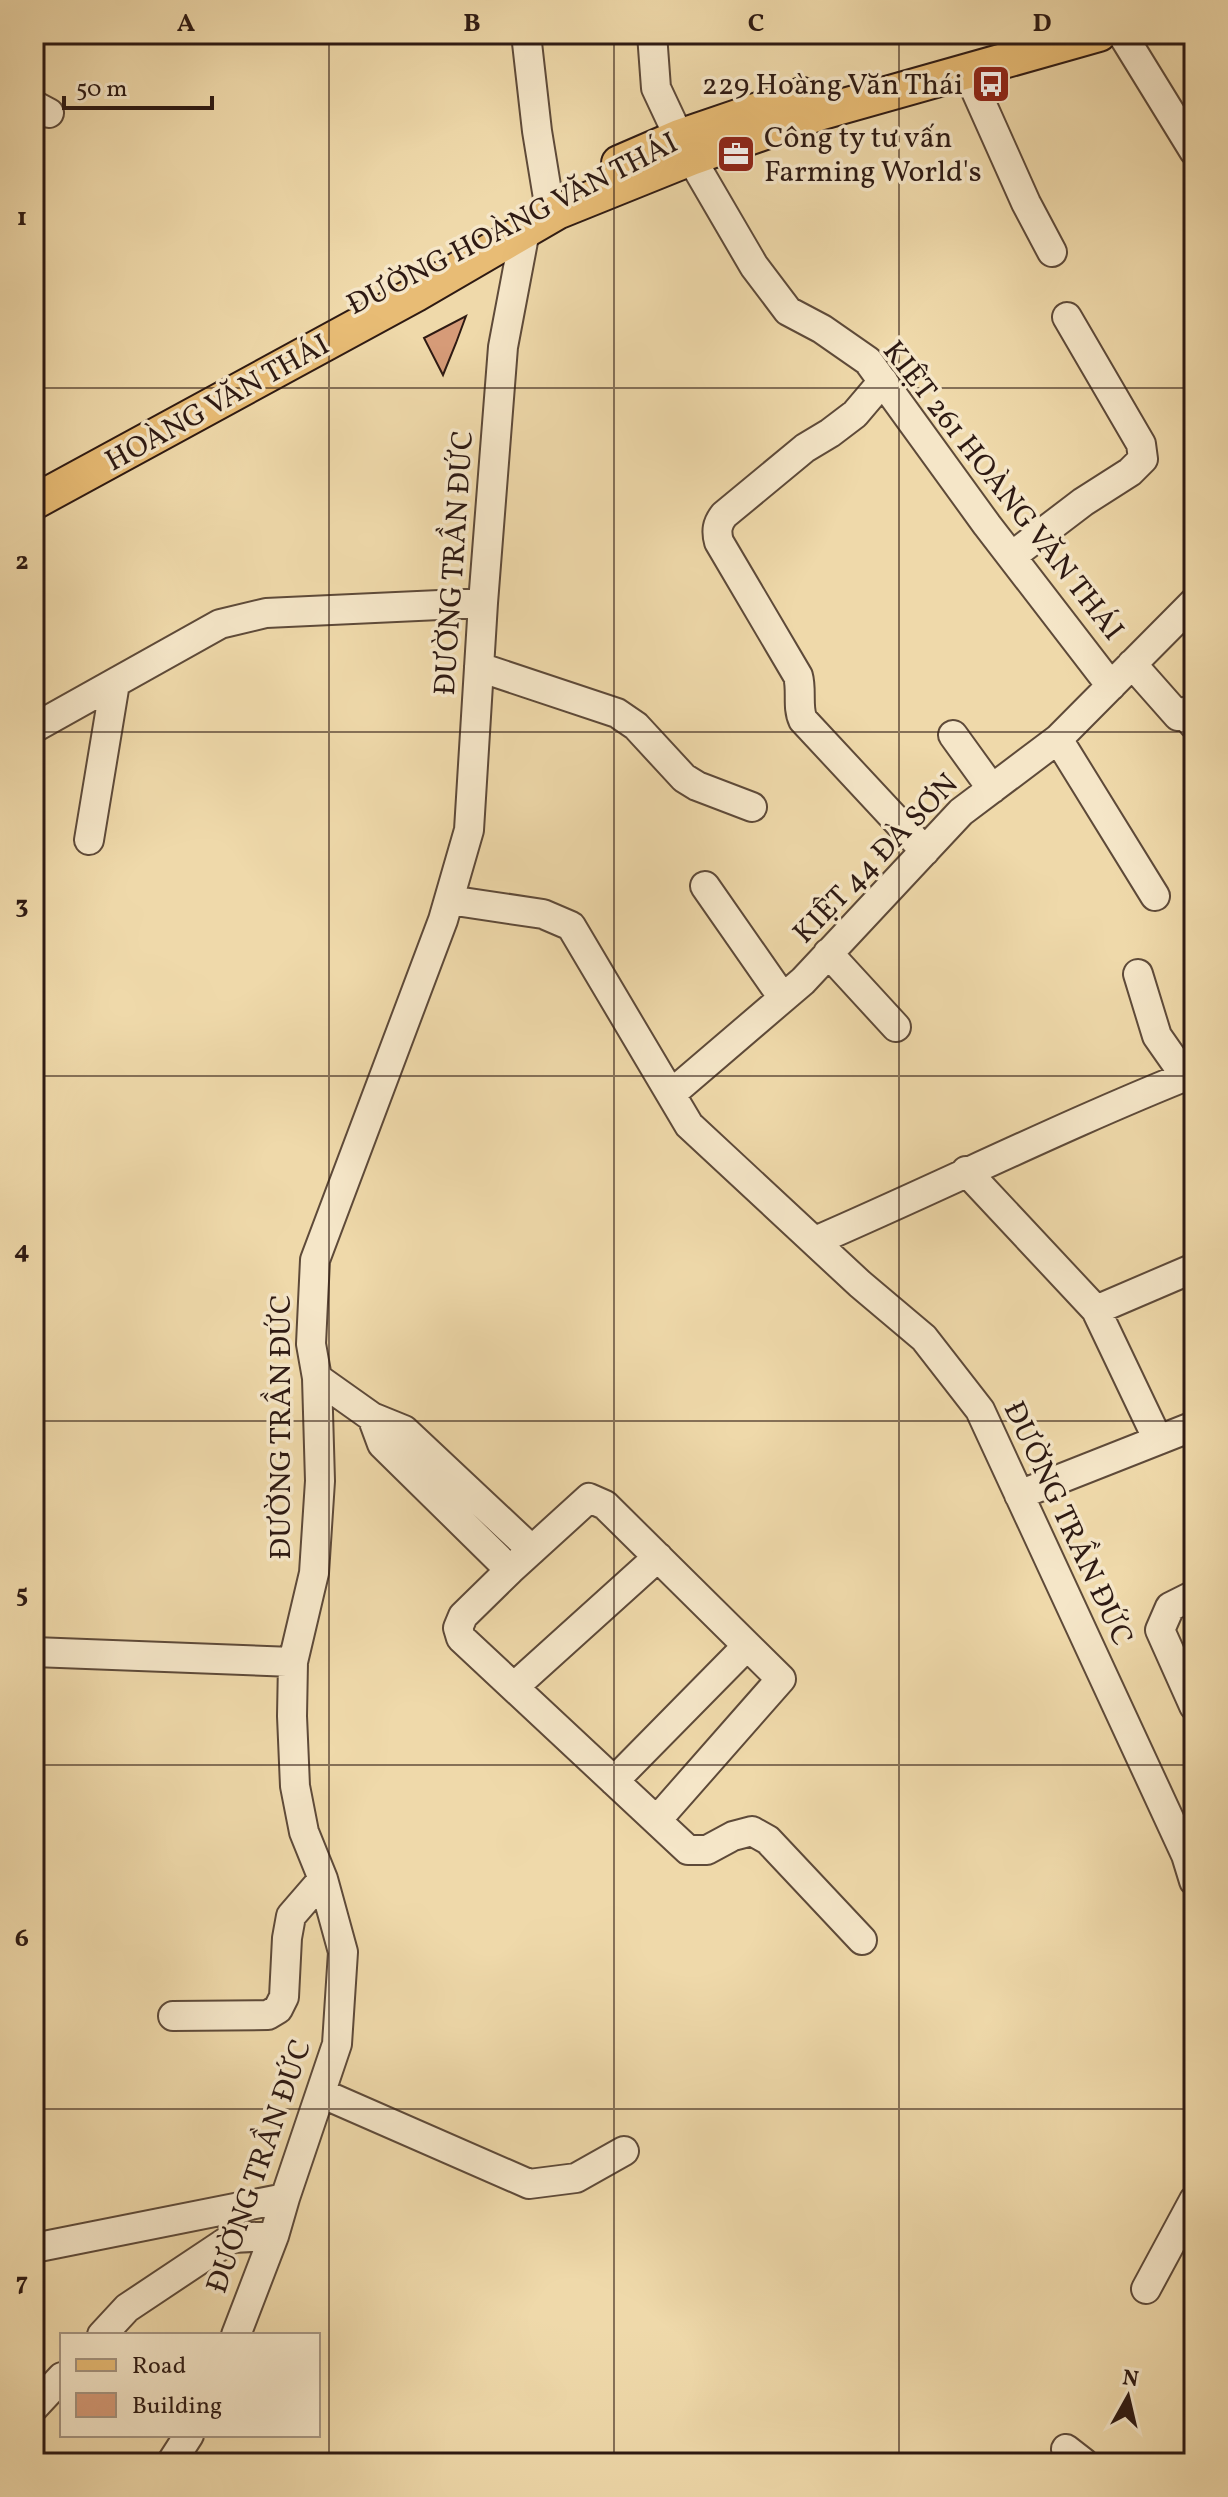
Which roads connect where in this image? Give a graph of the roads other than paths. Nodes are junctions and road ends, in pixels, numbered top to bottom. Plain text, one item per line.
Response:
1 (526, 34) edge
2 (652, 34) edge
3 (1018, 34) edge
4 (1099, 34) edge
5 (1122, 34) edge
6 (967, 71) junction
7 (685, 148) junction
8 (1194, 151) edge
9 (548, 198) junction
10 (521, 222) junction
11 (1052, 252) dead end
12 (1067, 317) dead end
13 (883, 381) junction
14 (34, 476) edge
15 (34, 502) edge
16 (1012, 556) junction
17 (1194, 602) edge
18 (483, 603) junction
19 (1132, 664) junction
20 (479, 667) junction
21 (115, 683) junction
22 (1111, 686) junction
23 (37, 718) edge
24 (1194, 725) edge
25 (953, 735) dead end
26 (1058, 739) junction
27 (992, 789) junction
28 (752, 807) dead end
29 (89, 840) dead end
30 (925, 851) junction
31 (705, 886) dead end
32 (1155, 896) dead end
33 (449, 900) junction
34 (828, 953) junction
35 (1138, 974) dead end
36 (783, 998) junction
37 (896, 1027) dead end
38 (1189, 1074) edge
39 (671, 1094) junction
40 (966, 1171) junction
41 (815, 1241) junction
42 (1194, 1268) edge
43 (1096, 1310) junction
44 (317, 1378) junction
45 (372, 1417) junction
46 (1194, 1426) edge
47 (1158, 1440) junction
48 (1019, 1495) junction
49 (532, 1550) junction
50 (658, 1557) junction
51 (510, 1570) junction
52 (1194, 1595) edge
53 (747, 1646) junction
54 (34, 1652) edge
55 (293, 1662) junction
56 (514, 1687) junction
57 (1194, 1706) edge
58 (614, 1781) junction
59 (657, 1820) junction
60 (323, 1879) junction
61 (1194, 1881) edge
62 (862, 1940) dead end
63 (173, 2016) dead end
64 (321, 2093) junction
65 (624, 2151) dead end
66 (285, 2198) junction
67 (1194, 2200) edge
68 (274, 2236) junction
69 (34, 2248) edge
70 (1146, 2289) dead end
71 (104, 2333) edge
72 (237, 2333) edge
73 (60, 2379) edge
74 (34, 2407) edge
75 (188, 2437) edge
76 (171, 2463) edge

1 - 9 street
2 - 7 street, KIỆT 261 HOÀNG VĂN THÁI
3 - 7 main road, ĐƯỜNG HOÀNG VĂN THÁI
4 - 6 main road, ĐƯỜNG HOÀNG VĂN THÁI
5 - 8 street
6 - 7 main road, ĐƯỜNG HOÀNG VĂN THÁI
6 - 11 street
7 - 9 main road, ĐƯỜNG HOÀNG VĂN THÁI
7 - 10 main road, ĐƯỜNG HOÀNG VĂN THÁI
7 - 13 street, KIỆT 261 HOÀNG VĂN THÁI
9 - 10 main road, ĐƯỜNG HOÀNG VĂN THÁI
10 - 14 main road, ĐƯỜNG HOÀNG VĂN THÁI
10 - 15 main road, HOÀNG VĂN THÁI
10 - 18 street, ĐƯỜNG TRẦN ĐỨC
12 - 16 street
13 - 16 street, KIỆT 261 HOÀNG VĂN THÁI
13 - 30 street
16 - 22 street, KIỆT 261 HOÀNG VĂN THÁI
17 - 19 street, KIỆT 44 ĐÀ SƠN
18 - 20 street, ĐƯỜNG TRẦN ĐỨC
18 - 21 street
19 - 22 street, KIỆT 44 ĐÀ SƠN
19 - 24 street
20 - 28 street
20 - 33 street, ĐƯỜNG TRẦN ĐỨC
21 - 23 street
21 - 29 street
22 - 26 street, KIỆT 44 ĐÀ SƠN
25 - 27 street
26 - 27 street, KIỆT 44 ĐÀ SƠN
26 - 32 street
27 - 30 street, KIỆT 44 ĐÀ SƠN
30 - 34 street, KIỆT 44 ĐÀ SƠN
31 - 36 street
33 - 39 street, ĐƯỜNG TRẦN ĐỨC
33 - 44 street, ĐƯỜNG TRẦN ĐỨC
34 - 36 street, KIỆT 44 ĐÀ SƠN
34 - 37 street
35 - 38 street
36 - 39 street, KIỆT 44 ĐÀ SƠN
38 - 40 street
39 - 41 street, ĐƯỜNG TRẦN ĐỨC
40 - 41 street
40 - 43 street
41 - 48 street, ĐƯỜNG TRẦN ĐỨC
42 - 43 street
43 - 47 street
44 - 45 street
44 - 55 street, ĐƯỜNG TRẦN ĐỨC
45 - 49 street
45 - 51 street
46 - 47 street
47 - 48 street
48 - 61 street, ĐƯỜNG TRẦN ĐỨC
49 - 50 street
49 - 51 street
50 - 53 street
50 - 56 street
51 - 56 street
52 - 57 street
53 - 58 street
53 - 59 street
54 - 55 street
55 - 60 street, ĐƯỜNG TRẦN ĐỨC
56 - 58 street
58 - 59 street
59 - 62 street
60 - 63 street
60 - 64 street, ĐƯỜNG TRẦN ĐỨC
64 - 65 street
64 - 66 street, ĐƯỜNG TRẦN ĐỨC
66 - 68 street, ĐƯỜNG TRẦN ĐỨC
66 - 69 street
67 - 70 street
68 - 71 street
68 - 72 street, ĐƯỜNG TRẦN ĐỨC
73 - 74 street
75 - 76 street

